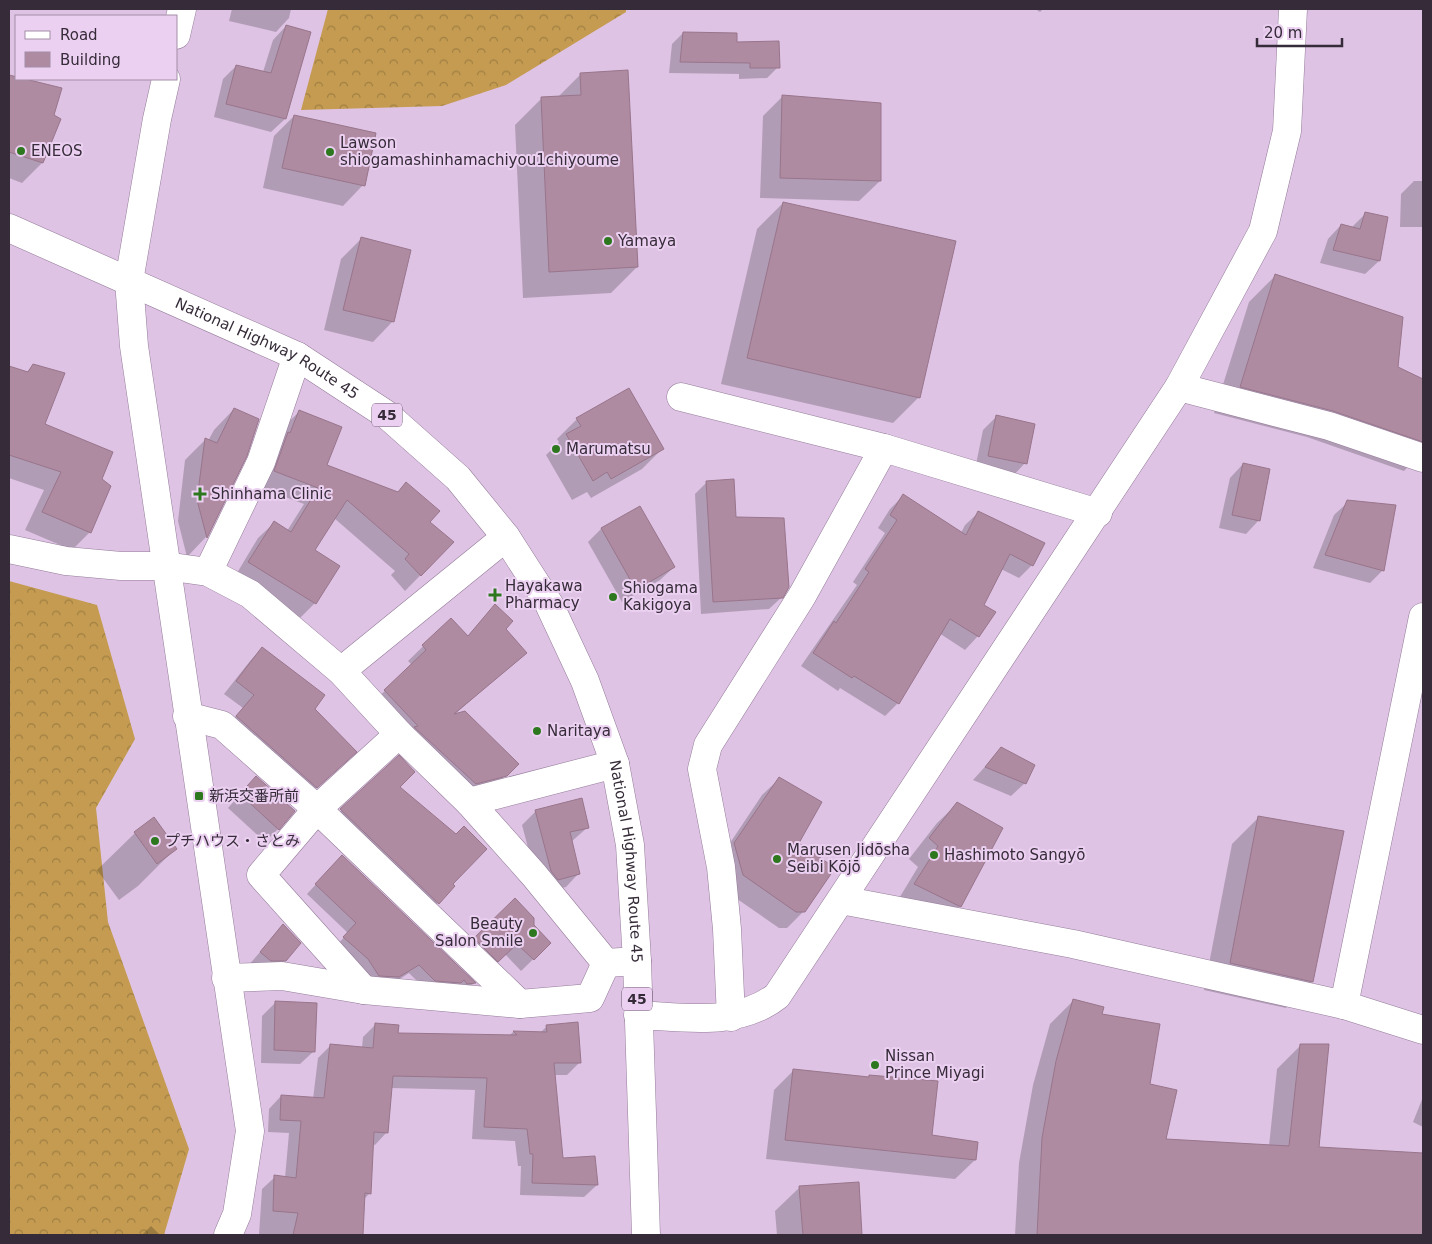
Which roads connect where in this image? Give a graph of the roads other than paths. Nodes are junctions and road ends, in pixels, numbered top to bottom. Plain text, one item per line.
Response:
1 (182, 9) edge
2 (1293, 9) edge
3 (178, 26) edge
4 (166, 80) edge
5 (9, 228) edge
6 (129, 281) junction
7 (297, 356) junction
8 (1179, 387) junction
9 (681, 397) dead end
10 (884, 448) junction
11 (1423, 458) edge
12 (1098, 514) junction
13 (506, 537) junction
14 (9, 549) edge
15 (164, 566) junction
16 (208, 572) junction
17 (1423, 617) edge
18 (341, 671) junction
19 (187, 716) junction
20 (399, 734) junction
21 (615, 764) junction
22 (469, 802) junction
23 (317, 809) junction
24 (841, 900) junction
25 (636, 961) junction
26 (606, 963) junction
27 (226, 978) junction
28 (364, 990) junction
29 (520, 1004) junction
30 (1344, 1005) junction
31 (638, 1015) junction
32 (731, 1017) junction
33 (1423, 1030) edge
34 (228, 1235) edge
35 (646, 1235) edge

1 - 3 main road
2 - 8 main road
4 - 6 main road
5 - 6 main road, National Highway Route 45 / 45
6 - 7 main road, National Highway Route 45 / 45
6 - 15 main road
7 - 13 main road, National Highway Route 45 / 45
7 - 16 main road
8 - 11 main road
8 - 12 main road
9 - 10 main road
10 - 12 main road
10 - 32 main road
12 - 24 main road
13 - 18 main road
13 - 21 main road, National Highway Route 45 / 45
14 - 15 main road
15 - 16 main road
15 - 19 main road
16 - 18 main road
17 - 30 main road
18 - 20 main road
19 - 23 main road
19 - 27 main road
20 - 22 main road
20 - 23 main road
21 - 22 main road
21 - 25 main road, National Highway Route 45 / 45
22 - 26 main road
23 - 28 main road
23 - 29 main road
24 - 30 main road
24 - 32 main road
25 - 26 main road
25 - 31 main road, National Highway Route 45 / 45
26 - 29 main road
27 - 28 main road
27 - 34 main road
28 - 29 main road
30 - 33 main road
31 - 32 main road
31 - 35 main road, National Highway Route 45 / 45

